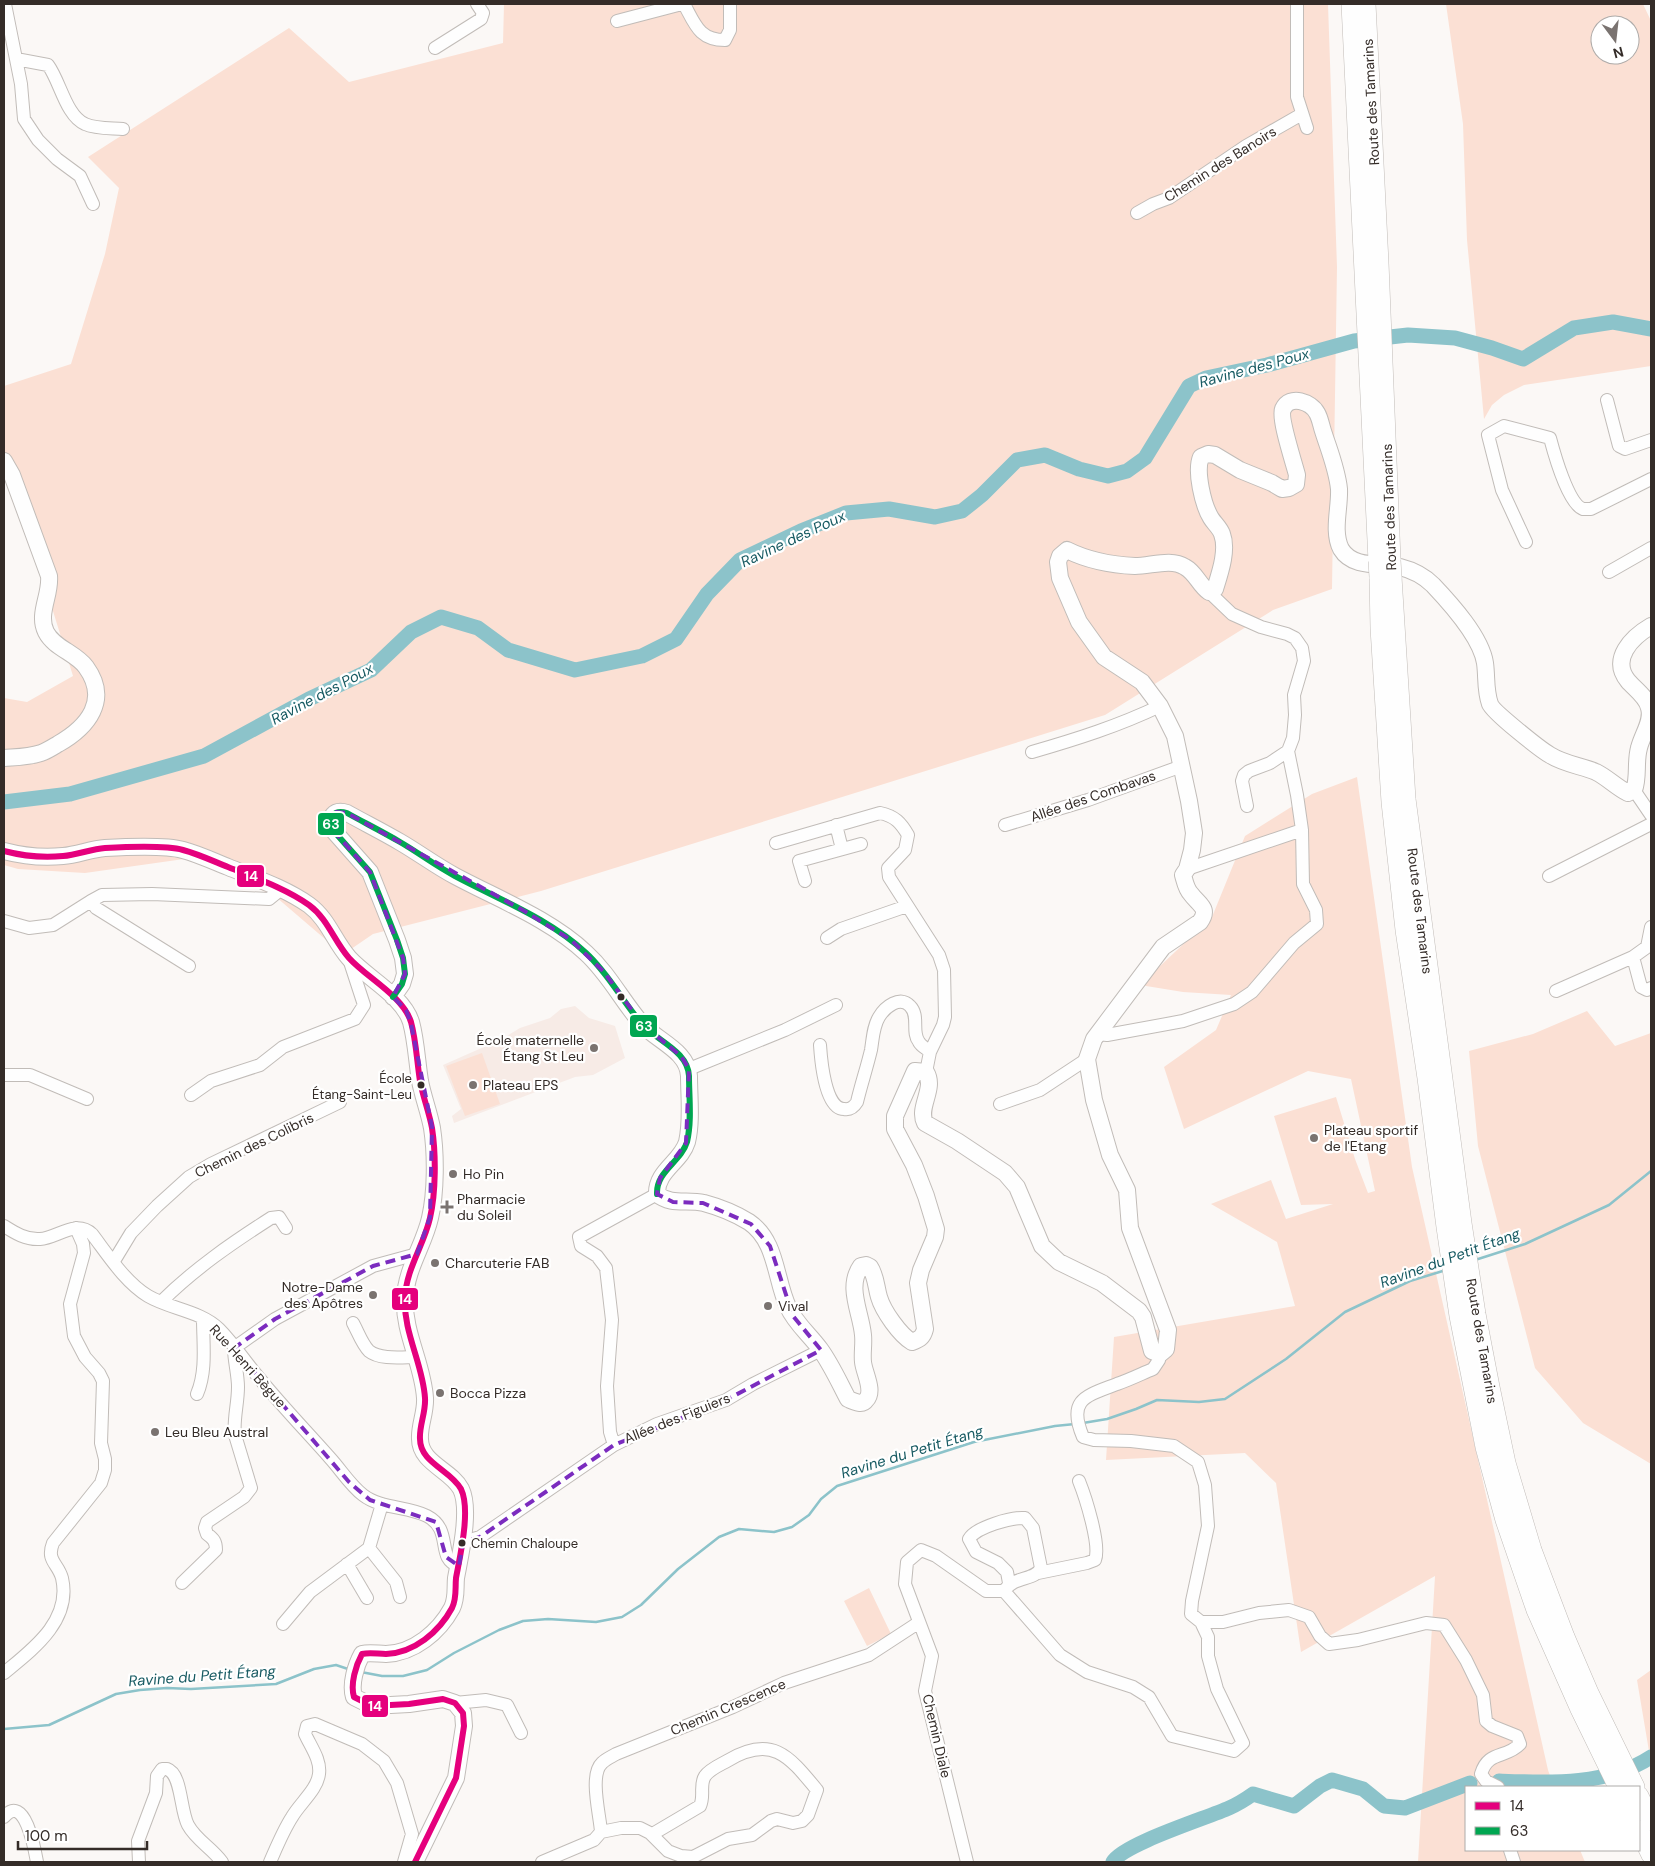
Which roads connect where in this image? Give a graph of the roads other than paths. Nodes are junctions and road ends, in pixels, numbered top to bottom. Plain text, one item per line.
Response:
1 (4, 4) edge
2 (477, 4) edge
3 (683, 4) edge
4 (730, 4) edge
5 (1297, 4) edge
6 (1351, 4) edge
7 (1366, 4) edge
8 (617, 21) dead end
9 (435, 48) dead end
10 (16, 59) junction
11 (1302, 114) junction
12 (1307, 128) dead end
13 (124, 129) dead end
14 (93, 204) dead end
15 (1137, 214) dead end
16 (1371, 264) junction
17 (1607, 400) dead end
18 (1651, 440) edge
19 (4, 461) edge
20 (1651, 479) edge
21 (1526, 542) dead end
22 (1651, 548) edge
23 (1384, 568) junction
24 (1609, 572) dead end
25 (1209, 592) junction
26 (1651, 626) edge
27 (1160, 706) junction
28 (1288, 751) junction
29 (1032, 752) dead end
30 (4, 758) edge
31 (1182, 766) junction
32 (1634, 790) junction
33 (1247, 806) dead end
34 (1651, 815) edge
35 (1651, 824) edge
36 (836, 825) junction
37 (1005, 825) dead end
38 (1302, 830) junction
39 (776, 843) dead end
40 (861, 844) dead end
41 (842, 849) junction
42 (4, 851) edge
43 (1187, 869) junction
44 (1549, 876) dead end
45 (805, 881) dead end
46 (280, 890) junction
47 (91, 901) junction
48 (907, 906) junction
49 (4, 921) edge
50 (1651, 927) edge
51 (827, 938) dead end
52 (348, 957) junction
53 (1633, 957) junction
54 (190, 966) dead end
55 (1651, 988) edge
56 (1556, 990) dead end
57 (393, 997) junction
58 (836, 1005) dead end
59 (1097, 1034) junction
60 (820, 1045) dead end
61 (930, 1052) junction
62 (1087, 1059) junction
63 (689, 1069) junction
64 (926, 1072) junction
65 (4, 1075) edge
66 (191, 1095) dead end
67 (87, 1099) dead end
68 (340, 1102) dead end
69 (1000, 1104) dead end
70 (657, 1194) junction
71 (4, 1226) edge
72 (76, 1228) junction
73 (286, 1228) dead end
74 (417, 1254) junction
75 (114, 1261) junction
76 (161, 1302) junction
77 (203, 1319) junction
78 (353, 1323) dead end
79 (234, 1348) junction
80 (821, 1350) junction
81 (1160, 1354) junction
82 (416, 1357) junction
83 (196, 1394) dead end
84 (614, 1445) junction
85 (1079, 1481) dead end
86 (382, 1504) junction
87 (462, 1542) junction
88 (369, 1548) junction
89 (347, 1564) junction
90 (459, 1566) junction
91 (1038, 1573) junction
92 (182, 1583) dead end
93 (1007, 1587) junction
94 (400, 1597) dead end
95 (367, 1598) dead end
96 (1200, 1622) junction
97 (918, 1623) junction
98 (283, 1624) dead end
99 (4, 1673) edge
100 (1584, 1700) junction
101 (455, 1702) junction
102 (521, 1733) dead end
103 (1496, 1786) edge
104 (1618, 1786) edge
105 (1634, 1786) edge
106 (1640, 1798) edge
107 (4, 1817) edge
108 (1651, 1821) edge
109 (600, 1832) junction
110 (654, 1837) junction
111 (420, 1858) edge
112 (37, 1862) edge
113 (139, 1862) edge
114 (222, 1862) edge
115 (270, 1862) edge
116 (404, 1862) edge
117 (542, 1862) edge
118 (967, 1862) edge

1 - 10 street
2 - 9 street
3 - 4 street
3 - 8 street
5 - 11 street
6 - 16 highway, Route des Tamarins
7 - 16 highway, Route des Tamarins
10 - 13 street
10 - 14 street
11 - 12 street
11 - 15 street, Chemin des Banoirs
16 - 23 highway, Route des Tamarins
17 - 18 street
19 - 30 main road
20 - 21 street
22 - 24 street
23 - 25 main road
23 - 32 main road
23 - 100 highway, Route des Tamarins
25 - 27 main road
25 - 28 street
26 - 32 main road
27 - 29 street
27 - 31 main road
28 - 33 street
28 - 38 street
31 - 37 street, Allée des Combavas
31 - 43 main road
32 - 34 street
35 - 44 street
36 - 39 street
36 - 41 street
36 - 48 street
38 - 43 street
38 - 59 street
40 - 41 street
41 - 45 street
42 - 46 main road
43 - 59 main road
46 - 47 street
46 - 52 main road
47 - 49 street
47 - 54 street
48 - 51 street
48 - 61 street
50 - 53 street
52 - 57 main road
52 - 66 street
53 - 55 street
53 - 56 street
57 - 63 main road
57 - 74 main road
58 - 63 street
59 - 62 main road
60 - 61 street
61 - 64 street
62 - 69 street
62 - 81 main road
63 - 70 main road
64 - 80 main road
64 - 81 main road
65 - 67 street
68 - 75 street, Chemin des Colibris
70 - 80 main road
70 - 84 street
71 - 72 street
72 - 75 street, Rue Henri Bègue
72 - 99 street
73 - 76 street
74 - 79 street
74 - 82 main road
75 - 76 street, Rue Henri Bègue
76 - 77 street, Rue Henri Bègue
77 - 79 street, Rue Henri Bègue
77 - 83 street
78 - 82 street
79 - 86 street, Rue Henri Bègue
79 - 92 street
80 - 84 street, Allée des Figuiers
81 - 96 street
82 - 87 main road
84 - 87 street, Allée des Figuiers
85 - 91 street
86 - 88 street
86 - 90 street, Rue Henri Bègue
87 - 90 main road
88 - 89 street
88 - 94 street
89 - 95 street
89 - 98 street
90 - 101 main road
91 - 93 street
91 - 93 street
93 - 96 street
93 - 97 street, Chemin Diale
96 - 103 street
97 - 109 street, Chemin Crescence
97 - 118 street, Chemin Diale
100 - 104 highway, Route des Tamarins
100 - 105 highway, Route des Tamarins
101 - 102 street
101 - 111 main road
106 - 108 highway
107 - 112 street
109 - 110 street
109 - 117 street
110 - 110 street
113 - 114 street
115 - 116 street

